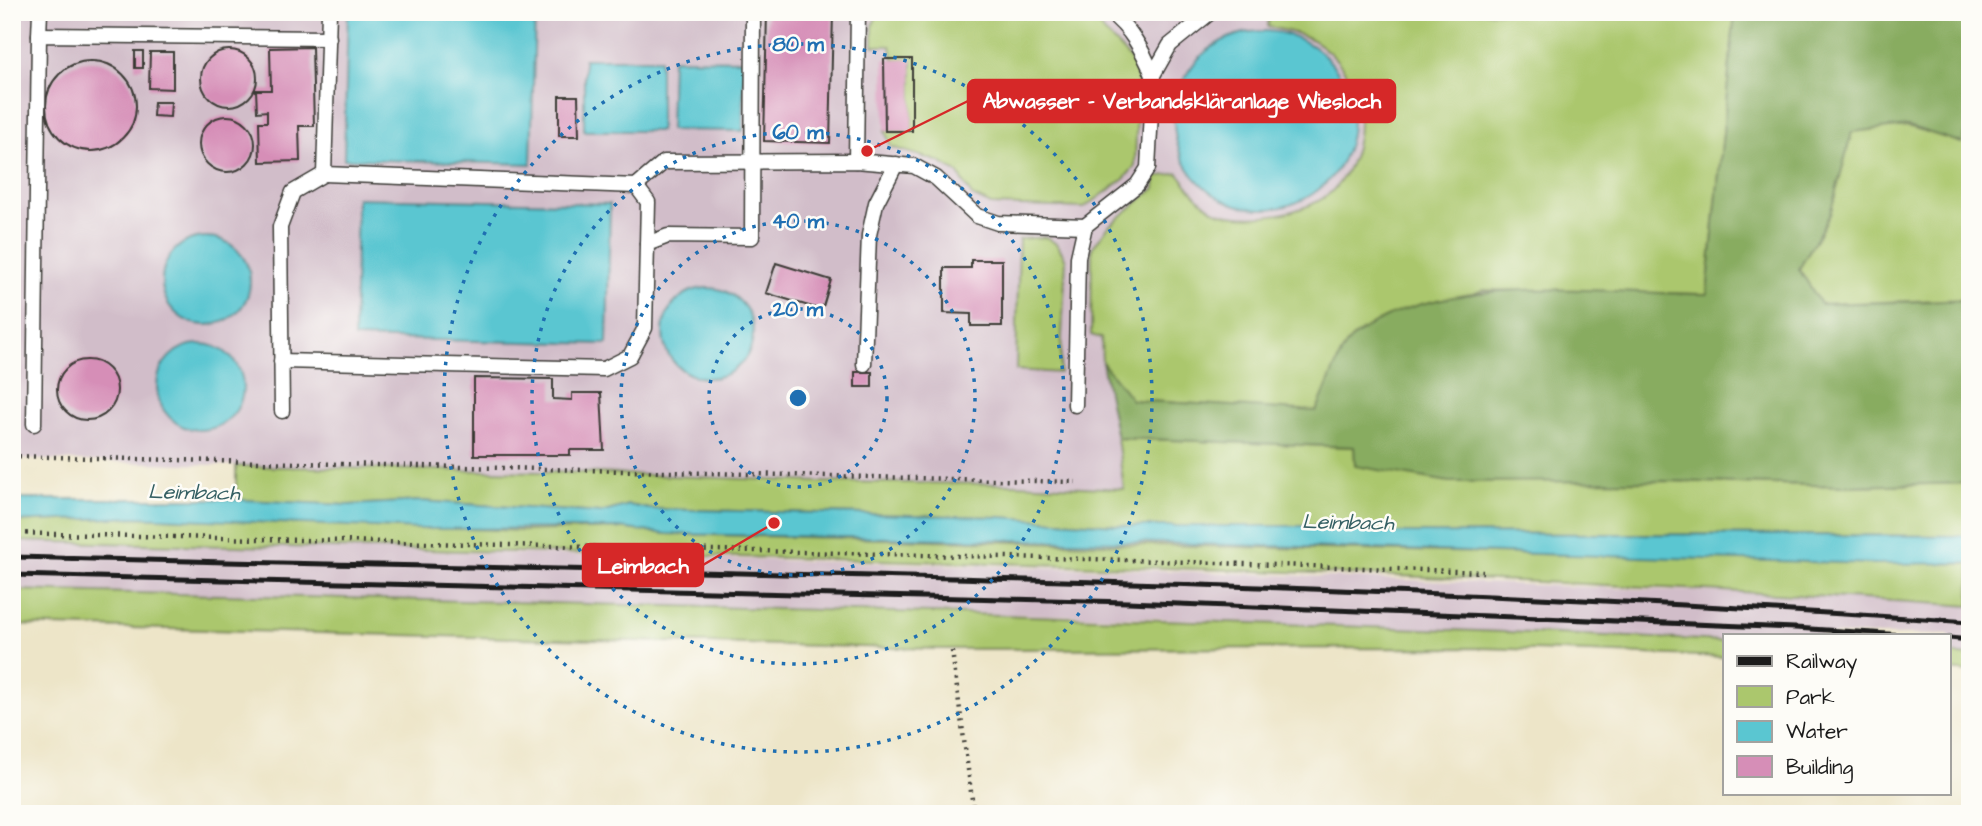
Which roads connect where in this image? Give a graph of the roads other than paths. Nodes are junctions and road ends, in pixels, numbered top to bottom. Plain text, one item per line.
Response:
1 (40, 12) edge
2 (329, 12) edge
3 (753, 12) edge
4 (858, 12) edge
5 (1109, 12) edge
6 (1211, 12) edge
7 (39, 35) junction
8 (329, 38) junction
9 (1153, 75) junction
10 (752, 161) junction
11 (856, 161) junction
12 (896, 164) junction
13 (324, 174) junction
14 (636, 186) junction
15 (1085, 226) junction
16 (647, 244) junction
17 (281, 361) junction
18 (864, 364) dead end
19 (1075, 405) dead end
20 (282, 411) dead end
21 (34, 424) dead end

1 - 7 lane
2 - 8 lane
3 - 10 lane
4 - 11 lane
5 - 9 lane
6 - 9 lane
7 - 8 lane
7 - 21 lane
8 - 13 lane
9 - 15 lane
10 - 11 lane
10 - 14 lane
10 - 16 lane
11 - 12 lane
12 - 15 lane
12 - 18 lane
13 - 14 lane
13 - 17 lane
14 - 16 lane
15 - 19 lane
16 - 17 lane
17 - 20 lane

